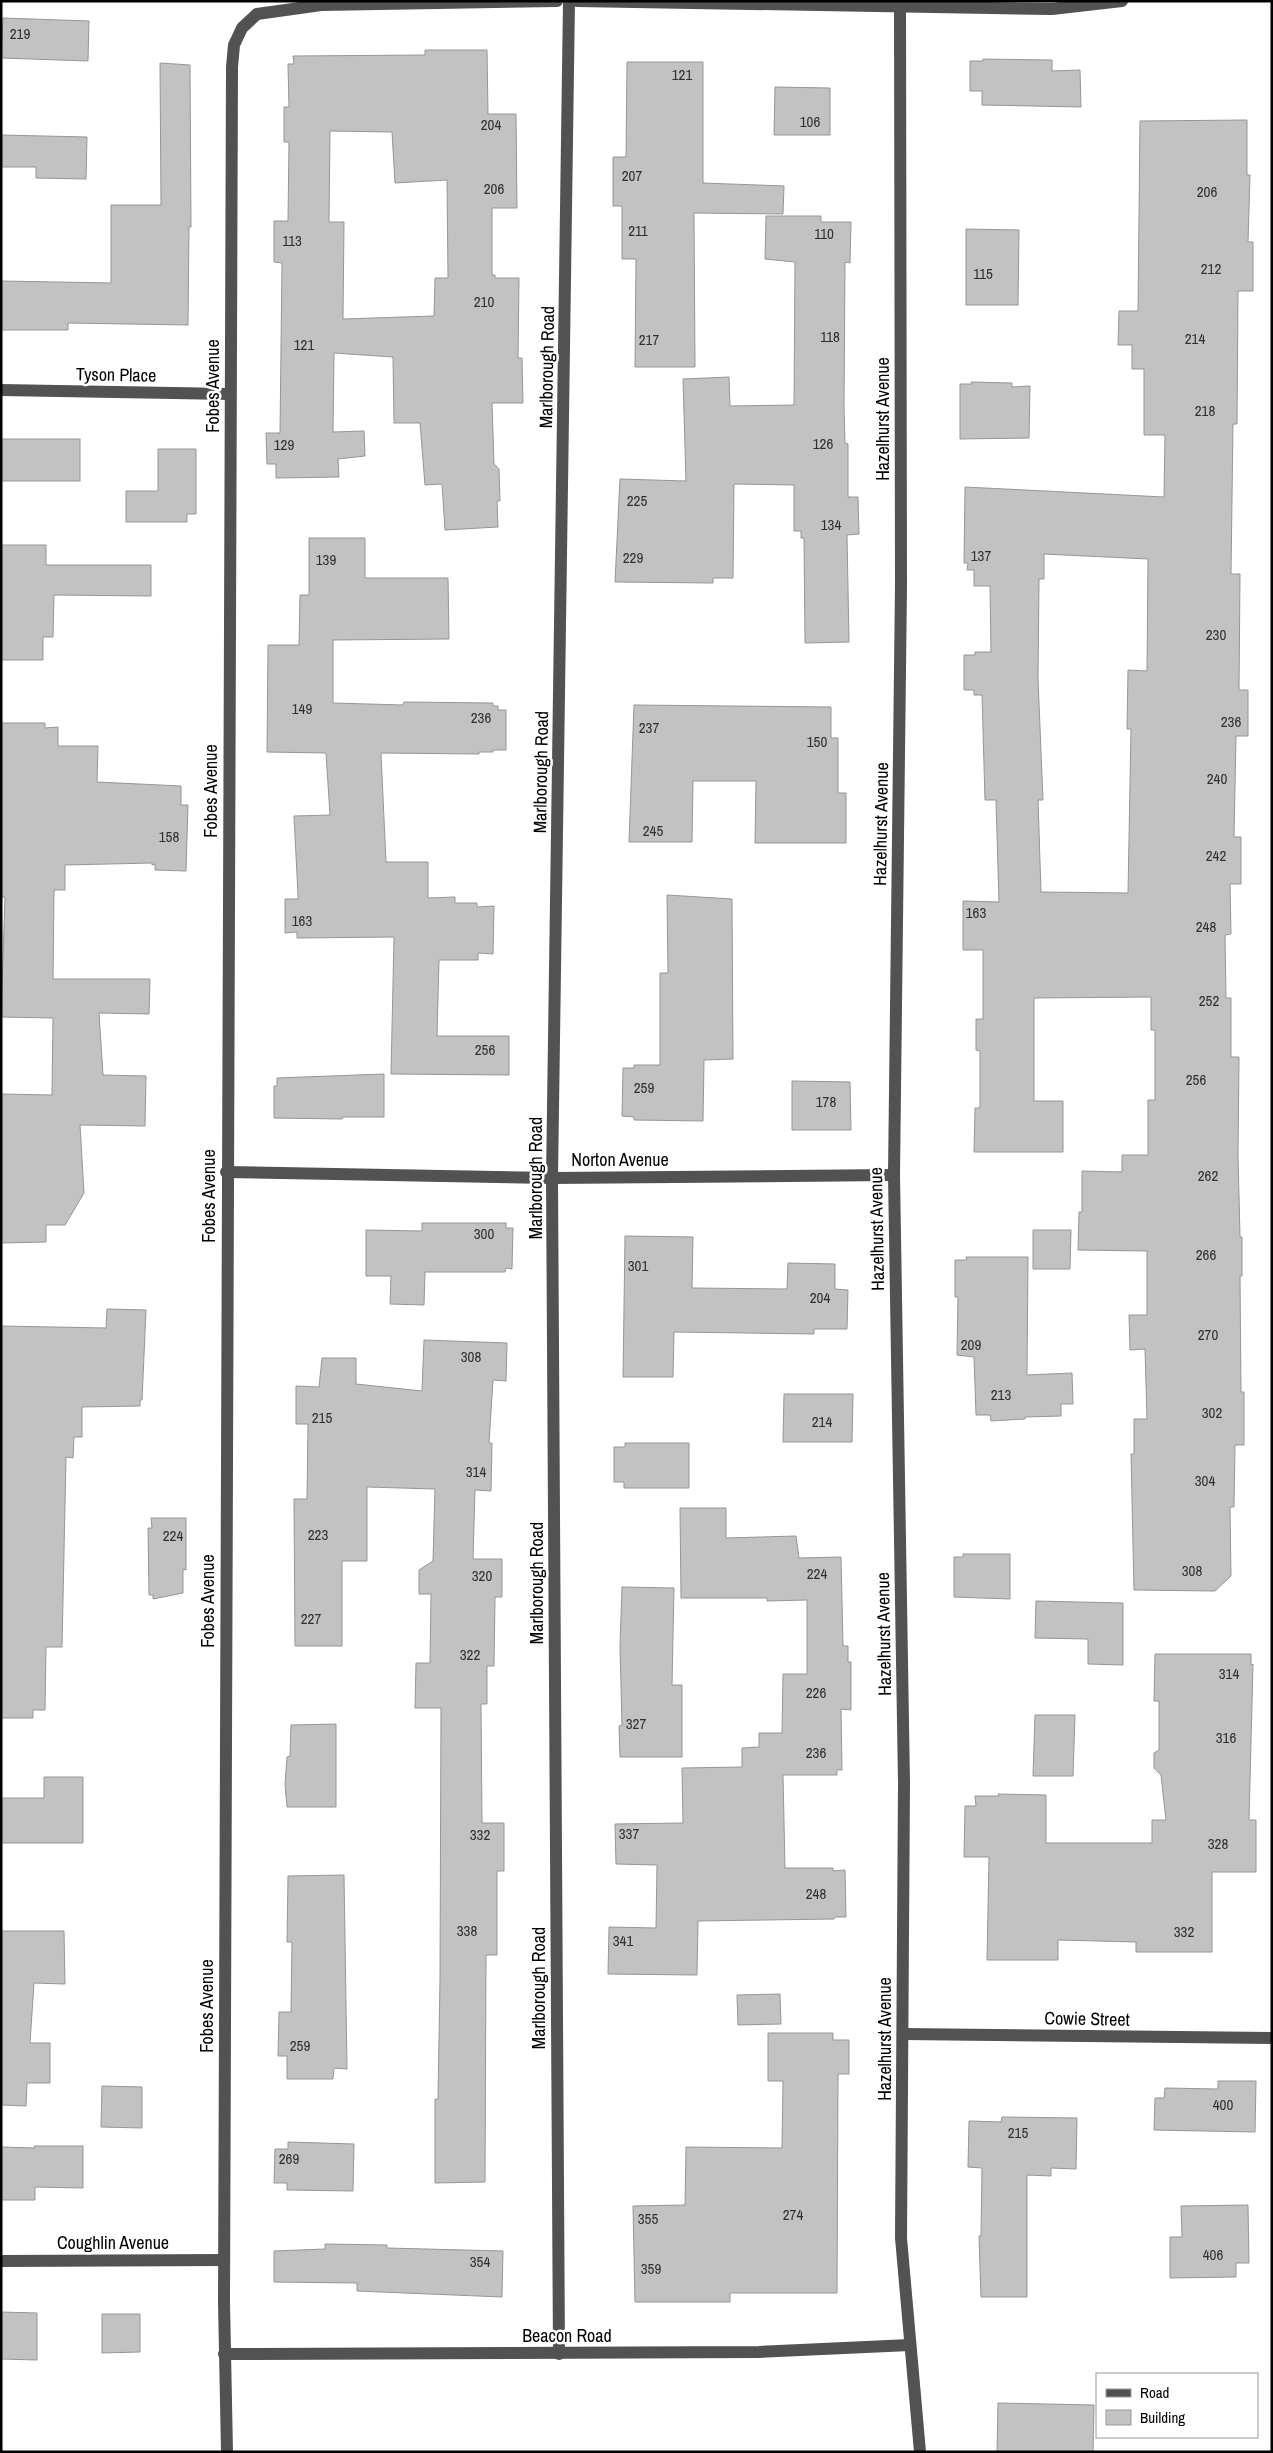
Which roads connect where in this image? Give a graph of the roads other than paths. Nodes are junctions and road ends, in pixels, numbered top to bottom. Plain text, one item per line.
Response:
1 (557, 1) edge
2 (570, 1) edge
3 (577, 1) edge
4 (1122, 1) edge
5 (640, 2) edge
6 (900, 6) junction
7 (1, 390) edge
8 (230, 394) junction
9 (226, 1172) junction
10 (894, 1175) junction
11 (552, 1178) junction
12 (903, 2034) junction
13 (1272, 2038) edge
14 (224, 2260) junction
15 (1, 2261) edge
16 (910, 2345) junction
17 (224, 2354) junction
18 (559, 2354) junction
19 (227, 2452) edge
20 (920, 2452) edge

1 - 8 street, Fobes Avenue
2 - 11 street, Marlborough Road
3 - 5 street
4 - 6 street
5 - 6 street
6 - 10 street, Hazelhurst Avenue
7 - 8 street, Tyson Place
8 - 9 street, Fobes Avenue
9 - 11 street, Norton Avenue
9 - 14 street, Fobes Avenue
10 - 11 street, Norton Avenue
10 - 12 street, Hazelhurst Avenue
11 - 18 street, Marlborough Road
12 - 13 street, Cowie Street
12 - 16 street, Hazelhurst Avenue
14 - 15 street, Coughlin Avenue
14 - 17 street, Fobes Avenue
16 - 18 street, Beacon Road
16 - 20 street, Hazelhurst Avenue
17 - 18 street, Beacon Road
17 - 19 street, Fobes Avenue

